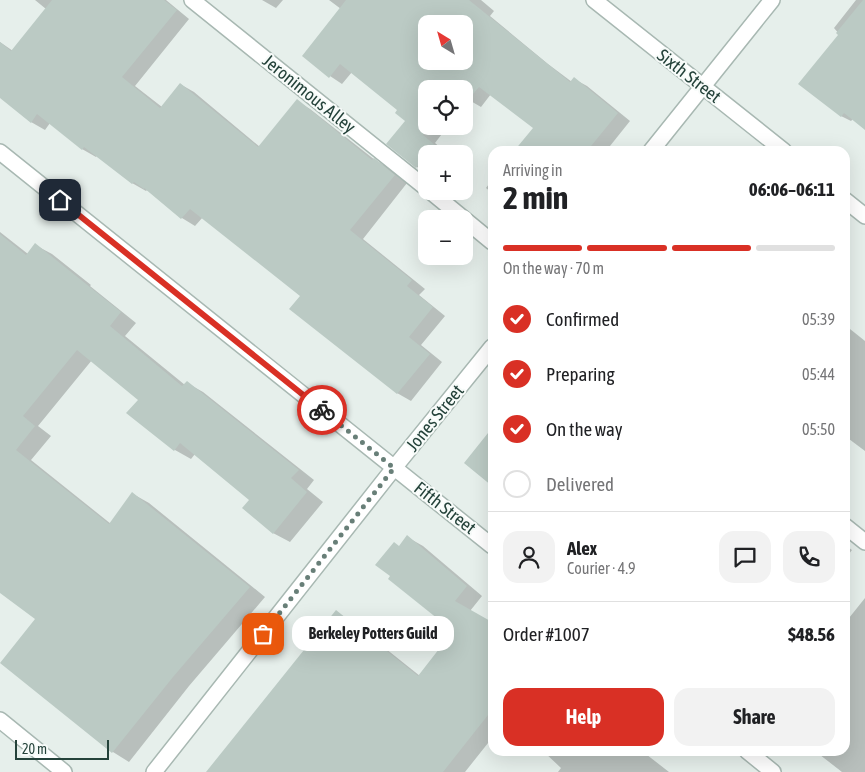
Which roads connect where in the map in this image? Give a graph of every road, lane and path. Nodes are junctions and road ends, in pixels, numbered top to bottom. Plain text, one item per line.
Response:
1 (192, 0) edge
2 (594, 0) edge
3 (772, 0) edge
4 (702, 86) junction
5 (655, 146) edge
6 (778, 146) edge
7 (0, 152) edge
8 (418, 182) edge
9 (441, 200) edge
10 (850, 204) edge
11 (865, 216) edge
12 (488, 239) edge
13 (488, 353) edge
14 (394, 468) junction
15 (850, 530) edge
16 (865, 542) edge
17 (488, 543) edge
18 (0, 720) edge
19 (753, 756) edge
20 (64, 772) edge
21 (154, 772) edge
22 (773, 772) edge

1 - 8 street, Jeronimous Alley
2 - 4 street, Sixth Street
3 - 4 street
4 - 5 street
4 - 6 street, Sixth Street
7 - 14 street, Fifth Street
9 - 12 street
10 - 11 street
13 - 14 street, Jones Street
14 - 17 street, Fifth Street
14 - 21 street, Jones Street
15 - 16 street
18 - 20 street
19 - 22 street

